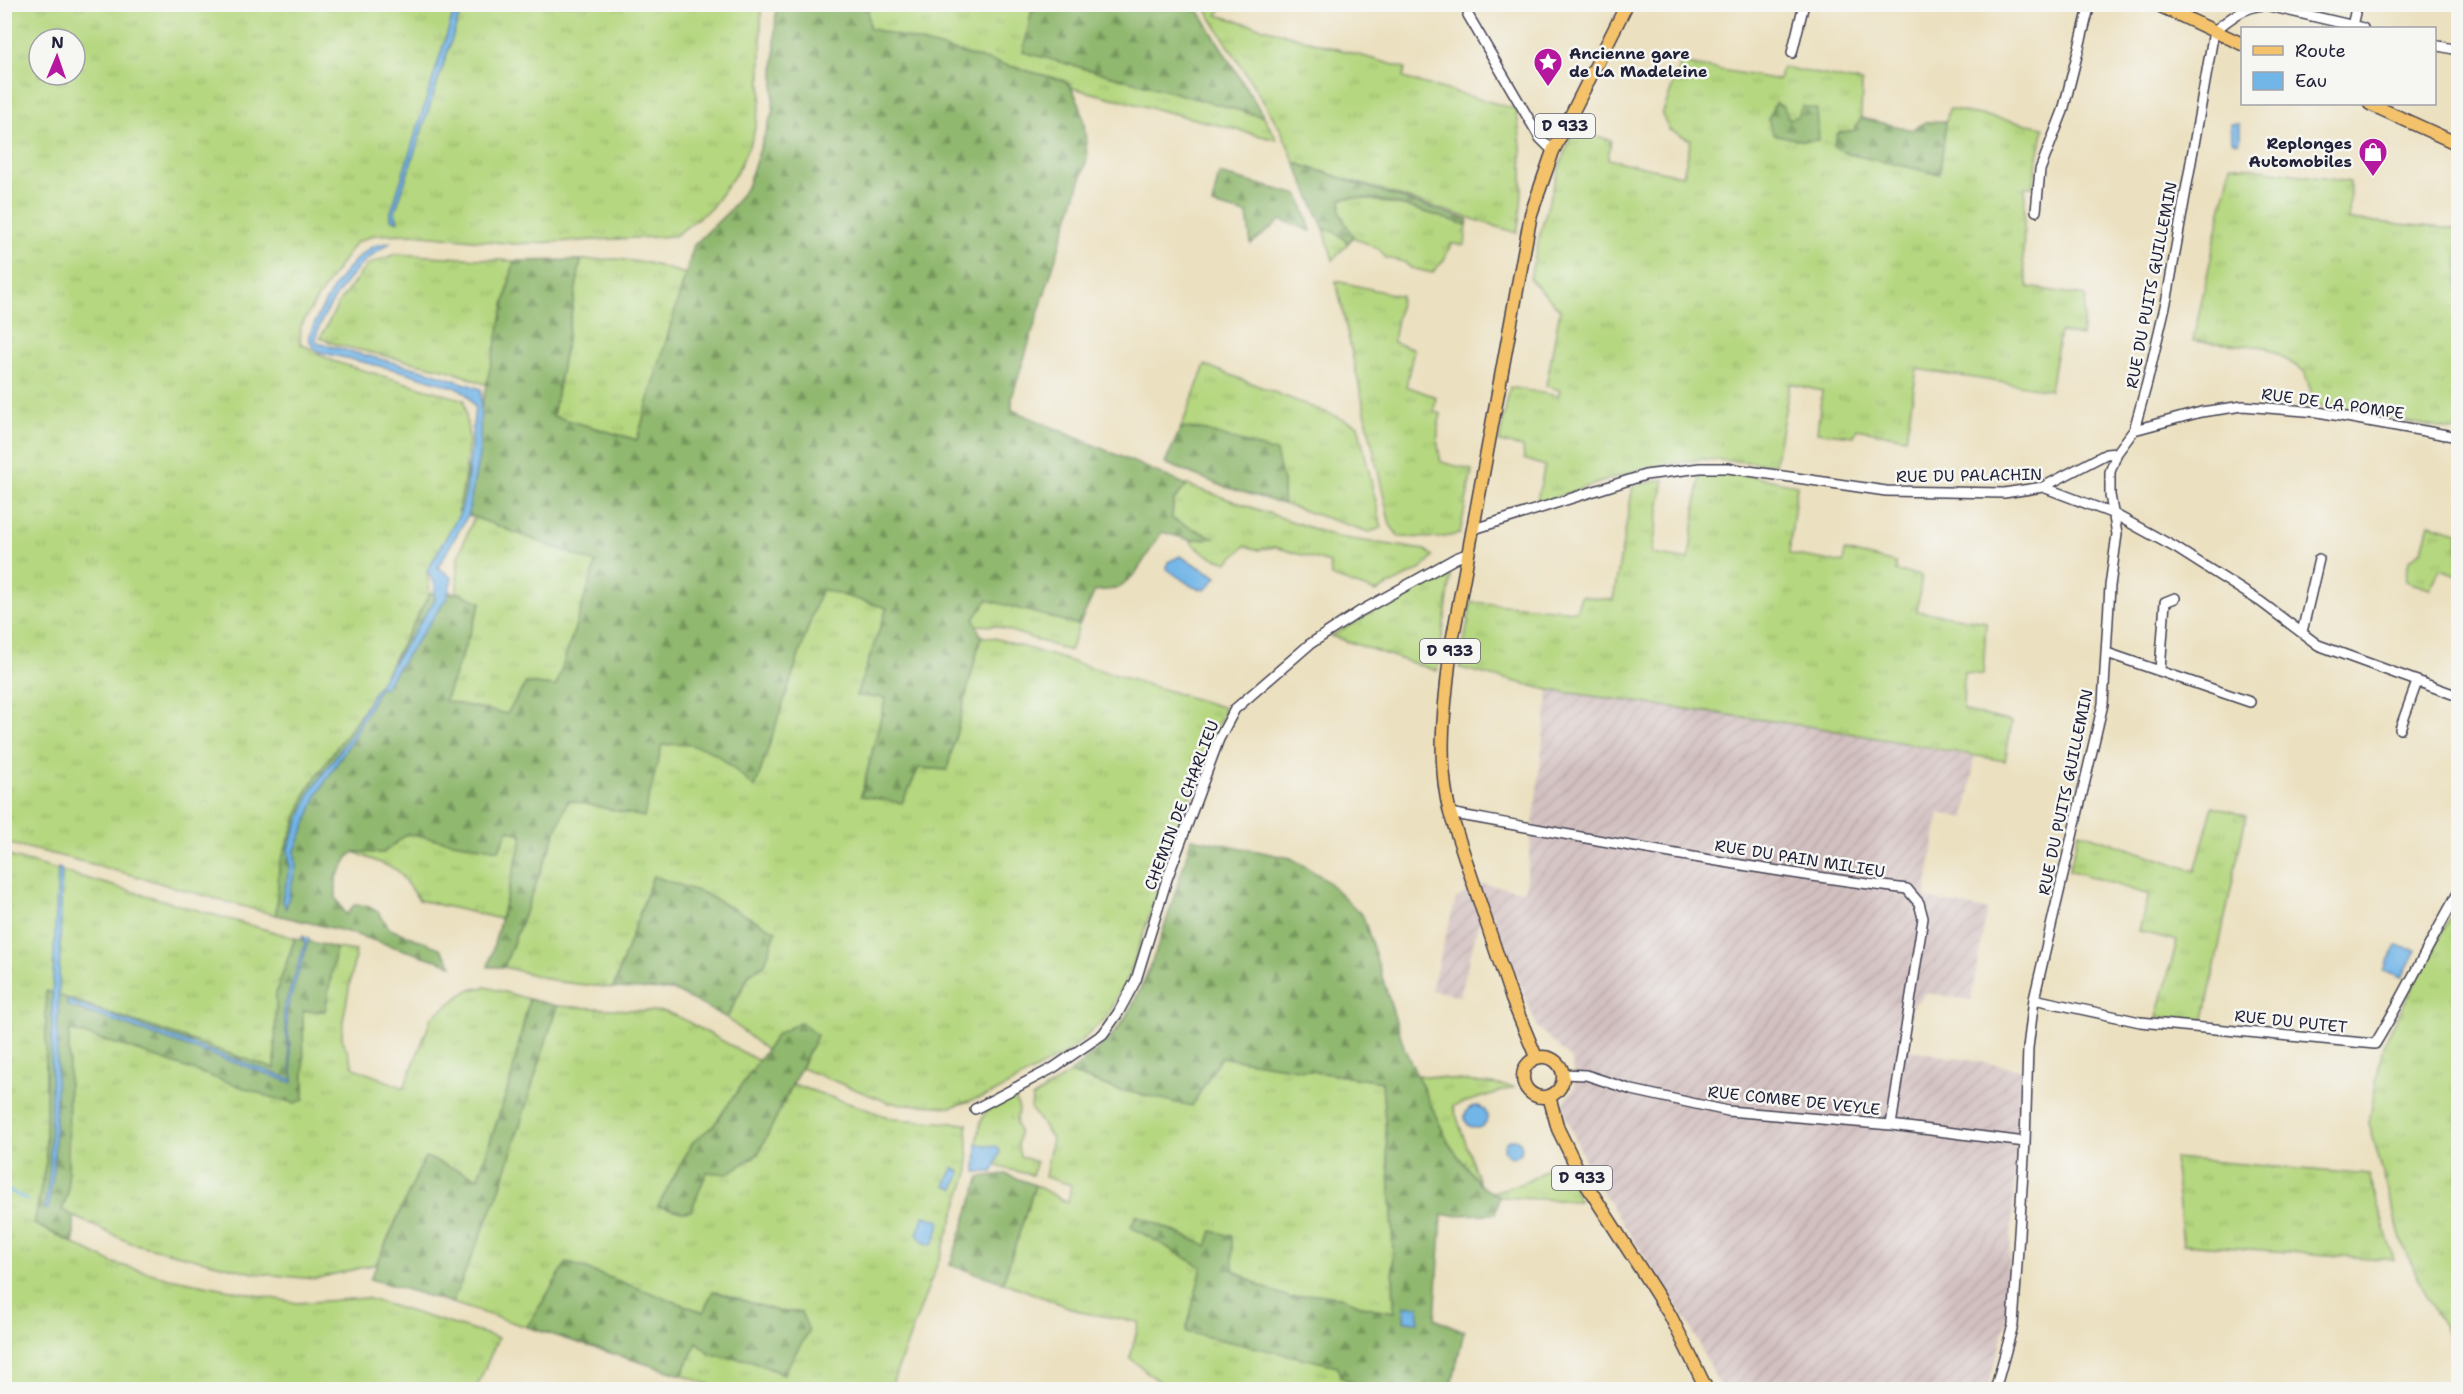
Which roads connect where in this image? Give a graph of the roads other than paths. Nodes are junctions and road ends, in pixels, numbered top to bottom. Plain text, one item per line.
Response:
1 (1627, 4) edge
2 (1804, 4) edge
3 (2090, 4) edge
4 (2156, 4) edge
5 (2357, 4) edge
6 (2273, 6) edge
7 (1468, 15) dead end
8 (2352, 26) junction
9 (2358, 27) edge
10 (2214, 31) junction
11 (2241, 44) edge
12 (2436, 45) edge
13 (2458, 50) edge
14 (1792, 53) dead end
15 (2372, 105) edge
16 (2458, 144) edge
17 (1552, 151) junction
18 (2036, 211) dead end
19 (2134, 430) junction
20 (2458, 436) edge
21 (2117, 453) junction
22 (2043, 487) junction
23 (2114, 514) junction
24 (1474, 529) junction
25 (1469, 553) junction
26 (2319, 559) dead end
27 (2175, 598) dead end
28 (2302, 632) junction
29 (2107, 653) junction
30 (2160, 670) junction
31 (2416, 681) junction
32 (2458, 696) edge
33 (2250, 702) dead end
34 (2400, 729) dead end
35 (1450, 813) junction
36 (2458, 893) edge
37 (2034, 999) junction
38 (1536, 1057) junction
39 (1563, 1074) junction
40 (1549, 1096) junction
41 (975, 1109) dead end
42 (1891, 1125) junction
43 (2025, 1142) junction
44 (1707, 1389) edge
45 (1995, 1389) edge

1 - 17 main road, D 933
2 - 14 street
3 - 18 street
4 - 10 main road
5 - 8 street
6 - 8 street
6 - 10 street
7 - 17 street
8 - 9 street
10 - 11 main road
10 - 19 street, RUE DU PUITS GUILLEMIN
12 - 13 street
15 - 16 main road
17 - 24 main road, D 933
19 - 20 street, RUE DE LA POMPE
19 - 21 street, RUE DU PUITS GUILLEMIN
21 - 22 street
21 - 23 street, RUE DU PUITS GUILLEMIN
22 - 23 street, RUE DU PALACHIN
22 - 24 street, RUE DU PALACHIN
23 - 28 street, RUE DU PALACHIN
23 - 29 street, RUE DU PUITS GUILLEMIN
24 - 25 main road, D 933
25 - 35 main road, D 933
25 - 41 street, CHEMIN DE CHARLIEU
26 - 28 street
27 - 30 street
28 - 31 street, RUE DU PALACHIN
29 - 30 street
29 - 37 street, RUE DU PUITS GUILLEMIN
30 - 33 street
31 - 32 street, RUE DU PALACHIN
31 - 34 street
35 - 38 main road, D 933
35 - 42 street, RUE DU PAIN MILIEU
36 - 37 street, RUE DU PUTET
37 - 43 street, RUE DU PUITS GUILLEMIN
38 - 39 main road
38 - 40 main road
39 - 40 main road
39 - 42 street, RUE COMBE DE VEYLE
40 - 44 main road, D 933
42 - 43 street, RUE COMBE DE VEYLE
43 - 45 street, RUE DU PUITS GUILLEMIN

